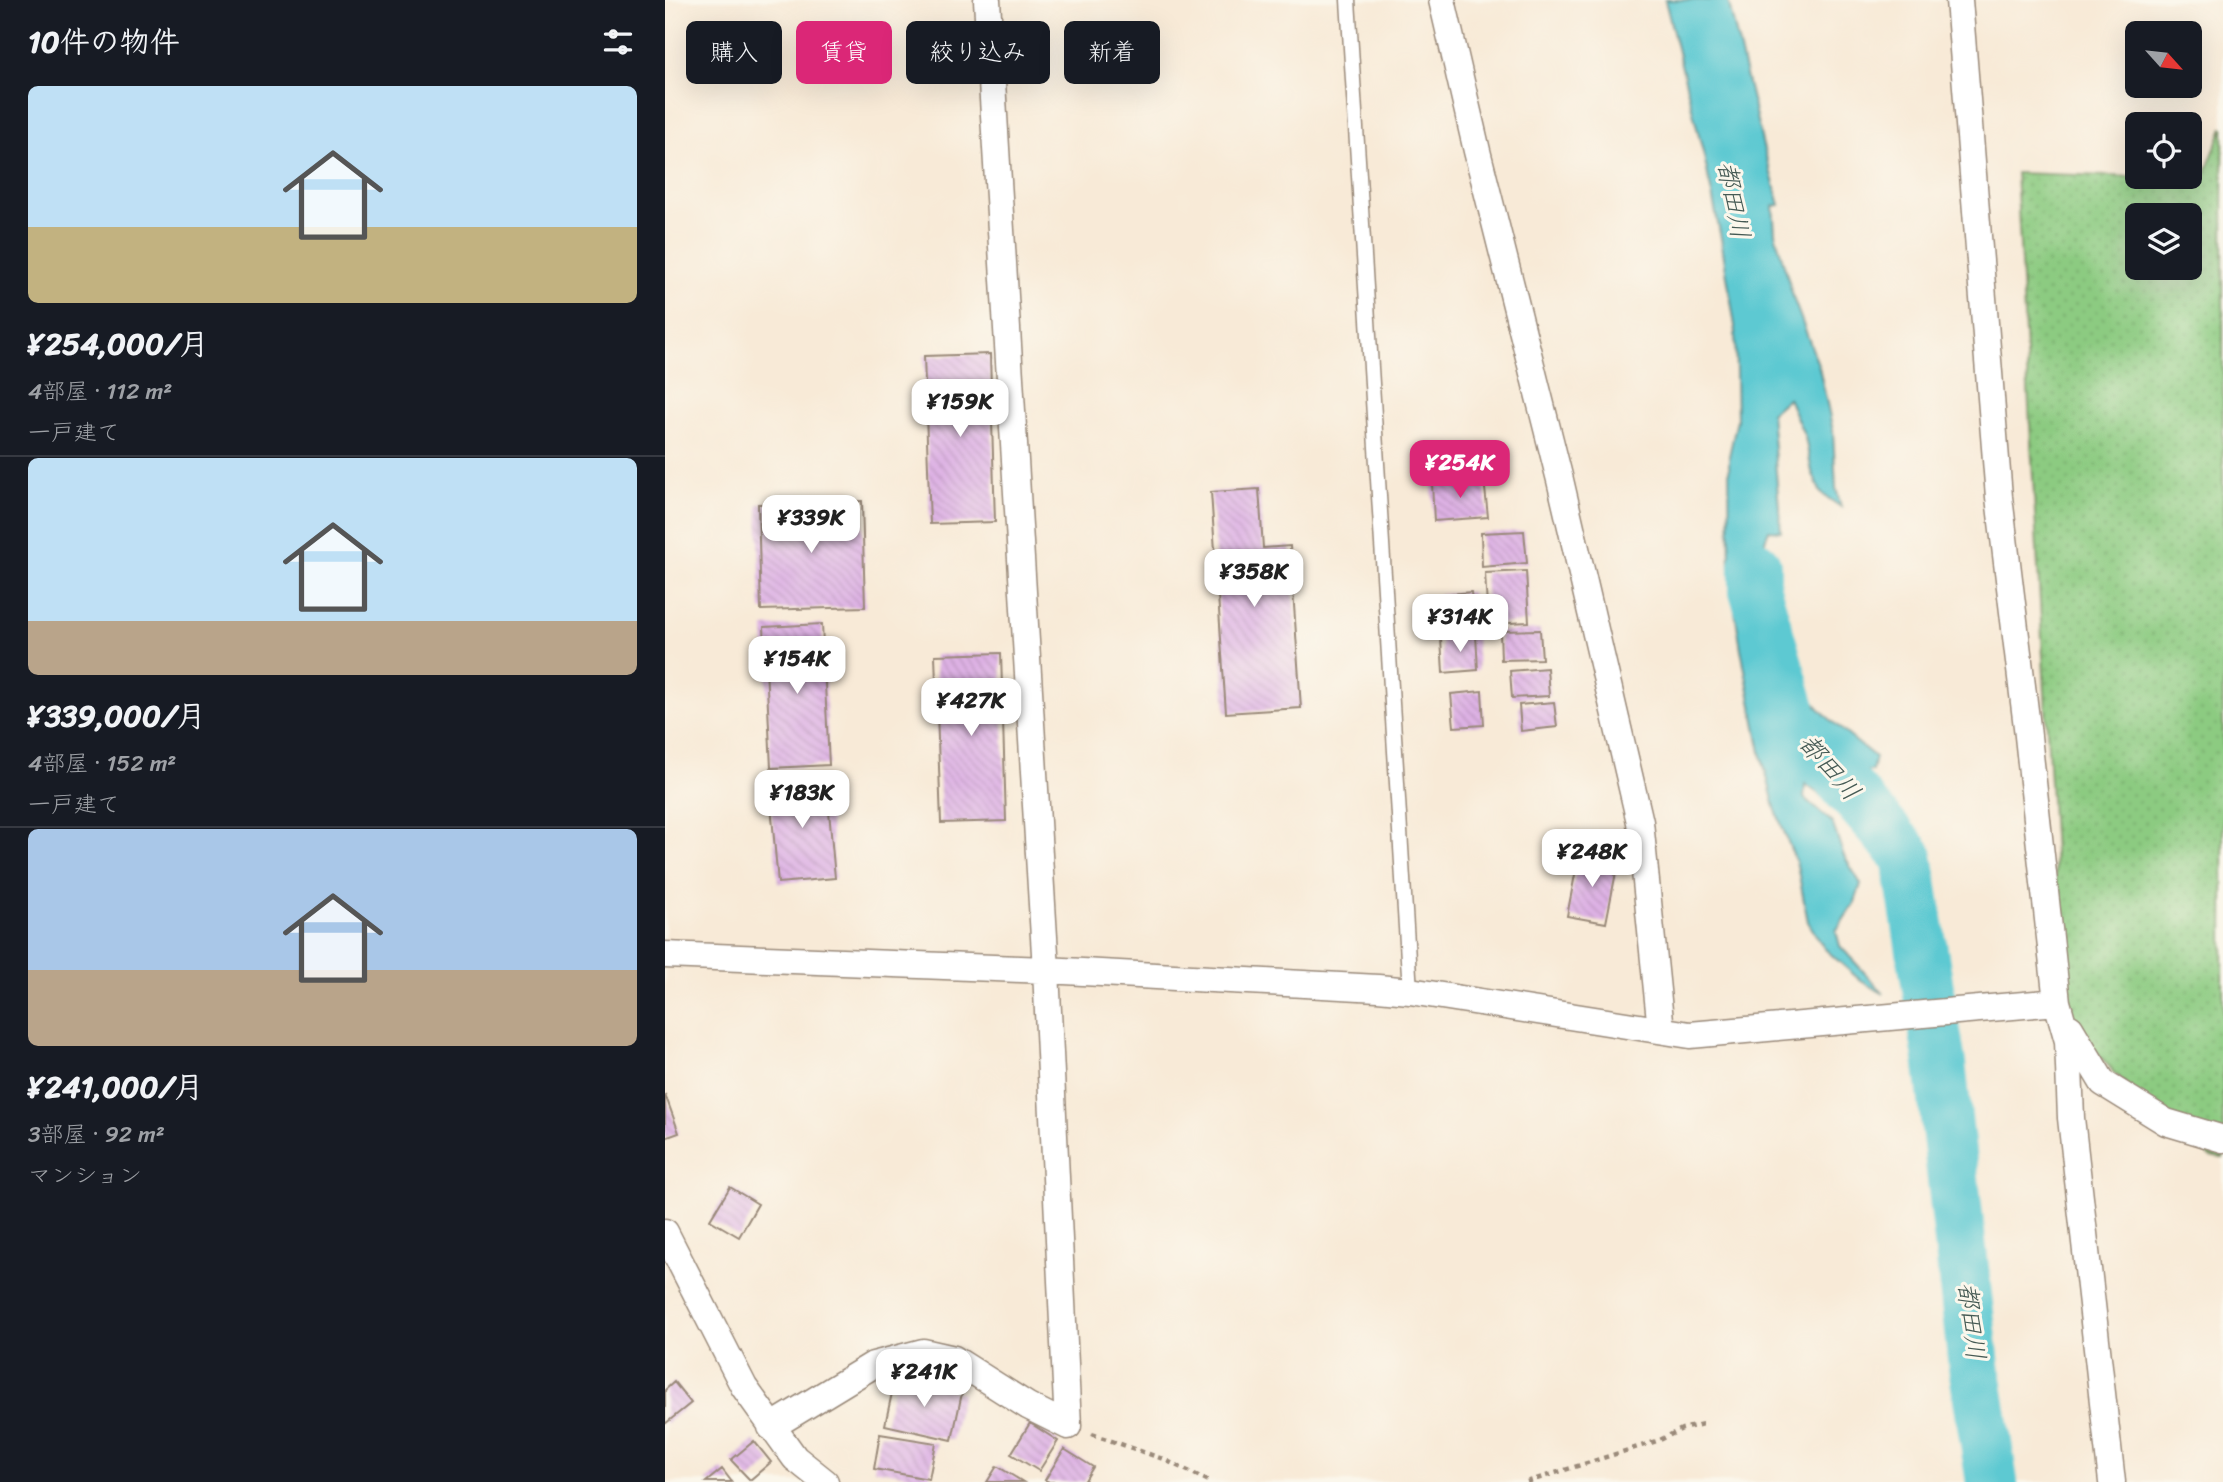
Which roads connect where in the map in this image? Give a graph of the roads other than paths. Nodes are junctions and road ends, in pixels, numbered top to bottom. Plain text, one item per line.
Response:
1 (987, 0) edge
2 (1348, 0) edge
3 (1442, 0) edge
4 (1959, 0) edge
5 (665, 955) edge
6 (1045, 970) junction
7 (1410, 991) junction
8 (2057, 1002) junction
9 (1661, 1030) junction
10 (2223, 1139) edge
11 (665, 1232) edge
12 (771, 1427) junction
13 (825, 1482) edge
14 (2112, 1482) edge

1 - 6 street
2 - 7 lane
3 - 9 street
4 - 8 street
5 - 6 street
6 - 7 street
6 - 12 street
7 - 9 street
8 - 9 street
8 - 10 street
8 - 14 street
11 - 12 street
12 - 13 street

